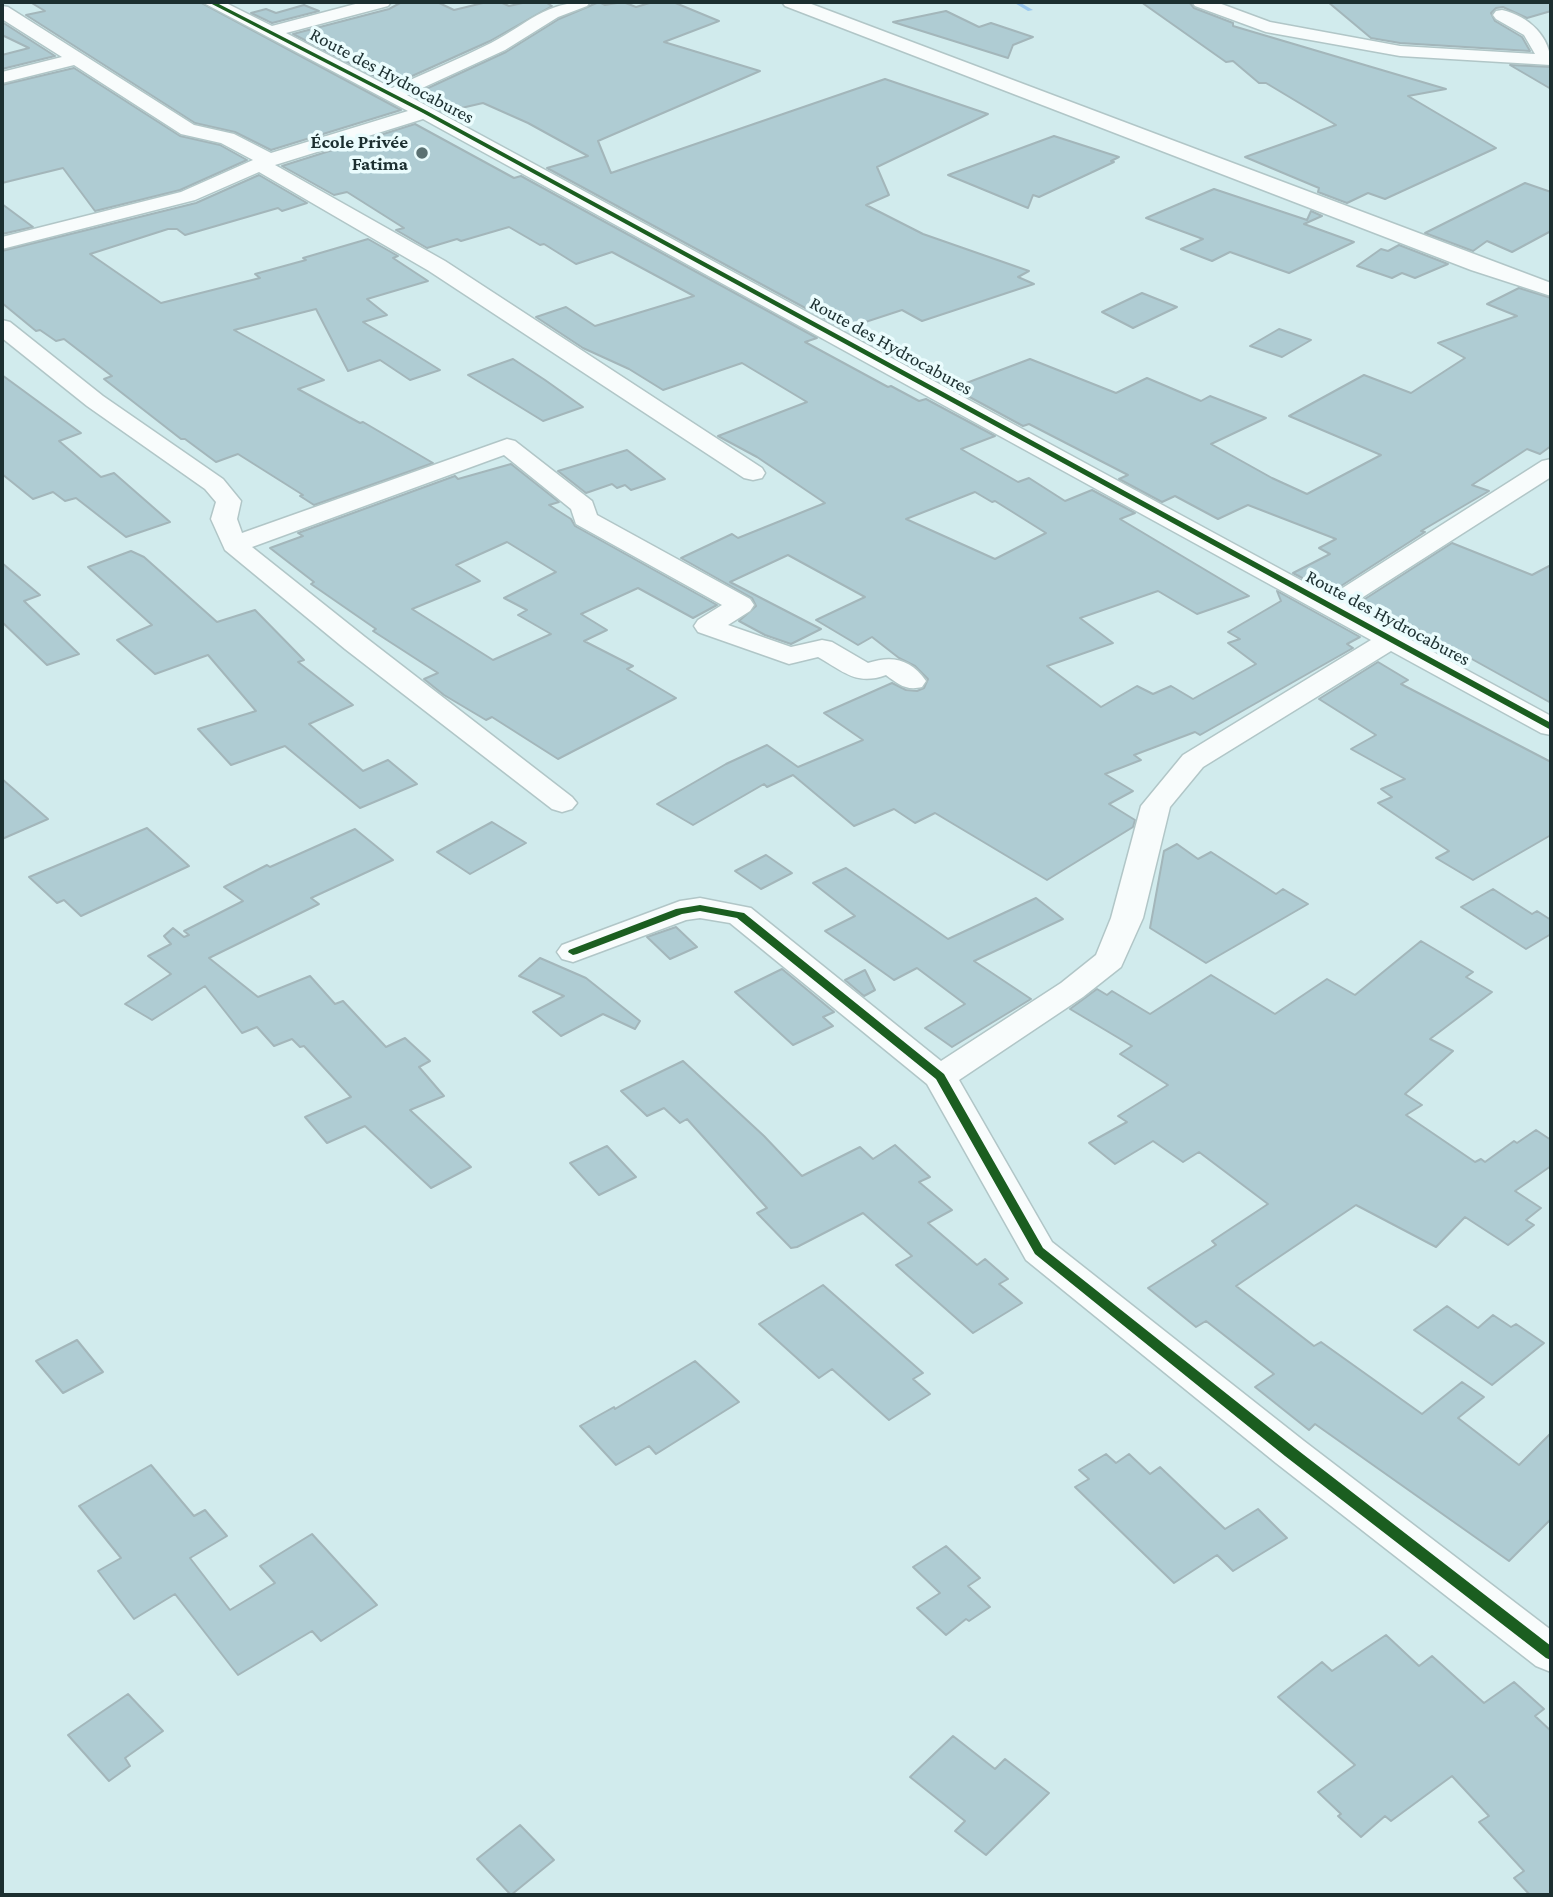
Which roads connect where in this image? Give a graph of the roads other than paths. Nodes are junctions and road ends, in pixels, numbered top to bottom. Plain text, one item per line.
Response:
1 (211, 2) edge
2 (382, 2) edge
3 (581, 2) edge
4 (791, 2) edge
5 (1201, 2) edge
6 (1502, 15) dead end
7 (6, 18) edge
8 (270, 32) junction
9 (76, 59) junction
10 (1550, 60) edge
11 (2, 78) edge
12 (390, 96) junction
13 (425, 112) junction
14 (264, 162) junction
15 (2, 243) edge
16 (1551, 290) edge
17 (2, 327) edge
18 (1551, 466) edge
19 (753, 473) dead end
20 (234, 545) junction
21 (1330, 607) junction
22 (1391, 639) junction
23 (912, 681) dead end
24 (1551, 727) edge
25 (562, 803) dead end
26 (573, 952) dead end
27 (940, 1077) junction
28 (1551, 1654) edge

1 - 8 street, Route des Hydrocabures
2 - 8 street
3 - 12 street
4 - 16 street
5 - 10 street
6 - 10 street
7 - 9 street
8 - 12 street, Route des Hydrocabures
9 - 11 street
9 - 14 street
12 - 13 street, Route des Hydrocabures
13 - 14 street
13 - 21 street, Route des Hydrocabures
14 - 15 street
14 - 19 street
17 - 20 street
18 - 21 street
20 - 23 street
20 - 25 street
21 - 22 street, Route des Hydrocabures
22 - 24 street, Route des Hydrocabures
22 - 27 street
26 - 27 street
27 - 28 street

